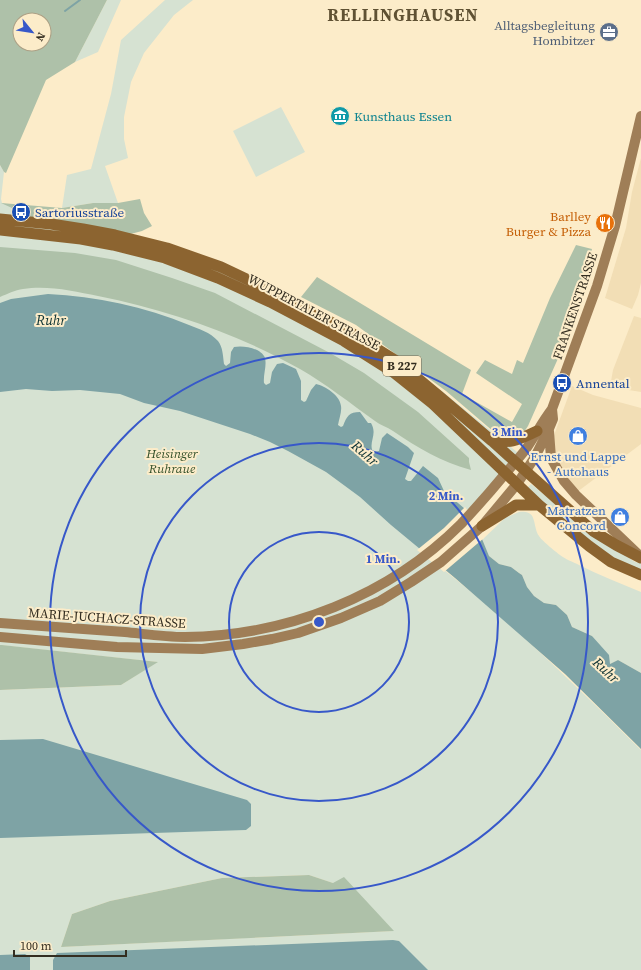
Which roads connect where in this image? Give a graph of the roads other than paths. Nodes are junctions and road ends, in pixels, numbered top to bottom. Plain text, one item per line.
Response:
1 (641, 116) edge
2 (0, 219) edge
3 (0, 230) edge
4 (552, 409) junction
5 (548, 430) junction
6 (536, 431) junction
7 (492, 441) junction
8 (515, 462) junction
9 (526, 472) junction
10 (506, 473) junction
11 (517, 484) junction
12 (483, 500) joint
13 (539, 505) junction
14 (498, 512) junction
15 (482, 526) joint
16 (641, 558) edge
17 (641, 575) edge
18 (0, 623) edge
19 (0, 636) edge

1 - 4 main road, FRANKENSTRASSE
2 - 7 main road, WUPPERTALER STRASSE / B 227
3 - 10 main road, WUPPERTALER STRASSE / B 227
4 - 5 main road, FRANKENSTRASSE
4 - 6 main road, FRANKENSTRASSE
5 - 9 main road, FRANKENSTRASSE
5 - 16 main road
6 - 7 main road
6 - 8 main road, FRANKENSTRASSE
7 - 8 main road, WUPPERTALER STRASSE / B 227
8 - 9 main road, WUPPERTALER STRASSE / B 227
8 - 10 main road, FRANKENSTRASSE
9 - 11 main road, FRANKENSTRASSE
9 - 16 main road, WUPPERTALER STRASSE / B 227
10 - 11 main road, WUPPERTALER STRASSE / B 227
10 - 12 main road, FRANKENSTRASSE
11 - 13 main road, WUPPERTALER STRASSE / B 227
11 - 14 main road, FRANKENSTRASSE
12 - 18 main road, MARIE-JUCHACZ-STRASSE
13 - 14 main road
13 - 17 main road, WUPPERTALER STRASSE / B 227
14 - 15 main road
15 - 19 main road, MARIE-JUCHACZ-STRASSE

